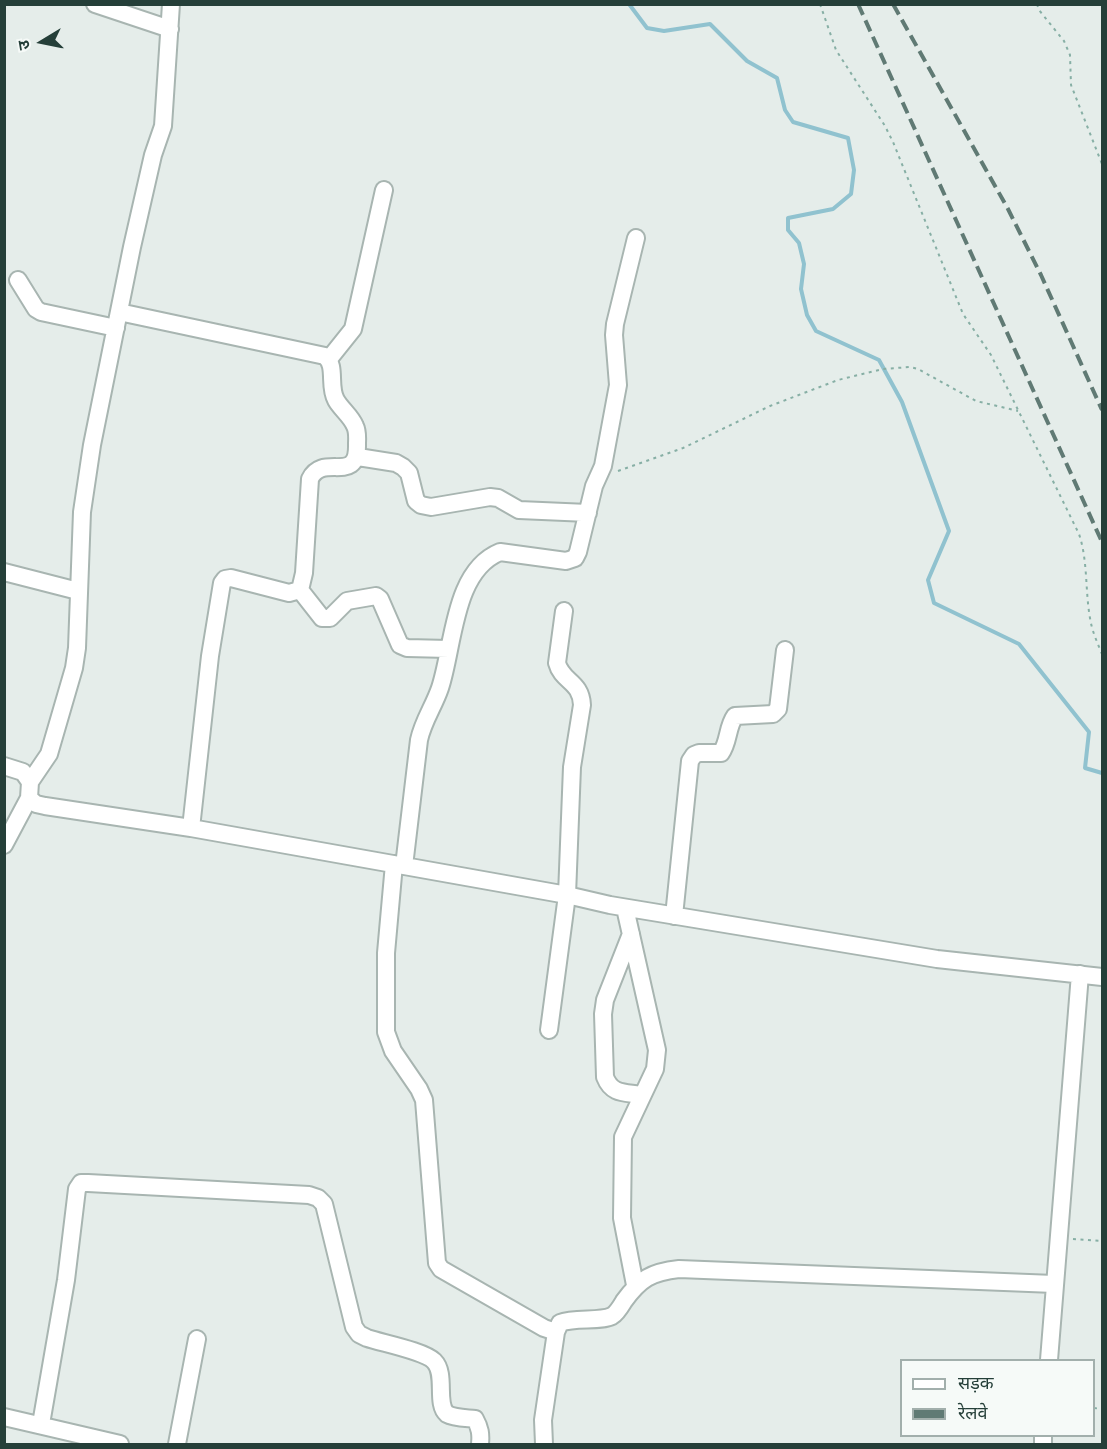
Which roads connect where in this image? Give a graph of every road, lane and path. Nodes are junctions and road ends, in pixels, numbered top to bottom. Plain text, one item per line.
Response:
1 (95, 4) edge
2 (171, 4) edge
3 (820, 4) edge
4 (1037, 4) edge
5 (170, 29) junction
6 (1102, 164) edge
7 (384, 190) dead end
8 (636, 238) dead end
9 (18, 280) dead end
10 (117, 320) junction
11 (329, 359) junction
12 (1018, 411) junction
13 (358, 457) junction
14 (598, 477) junction
15 (588, 513) junction
16 (4, 572) edge
17 (300, 590) junction
18 (78, 591) junction
19 (564, 610) dead end
20 (449, 649) junction
21 (785, 650) dead end
22 (1102, 654) edge
23 (4, 766) edge
24 (30, 790) junction
25 (191, 828) junction
26 (4, 845) edge
27 (399, 865) junction
28 (567, 896) junction
29 (626, 908) junction
30 (674, 916) junction
31 (631, 934) junction
32 (1080, 974) junction
33 (1102, 977) edge
34 (549, 1030) dead end
35 (642, 1095) junction
36 (1058, 1238) junction
37 (1102, 1241) edge
38 (1054, 1284) junction
39 (635, 1285) junction
40 (556, 1332) junction
41 (197, 1339) dead end
42 (1048, 1359) edge
43 (4, 1417) edge
44 (41, 1424) junction
45 (120, 1444) edge
46 (177, 1444) edge
47 (480, 1444) edge
48 (544, 1444) edge

1 - 5 street
2 - 5 street
3 - 12 path
4 - 6 path
5 - 10 street
7 - 11 street
8 - 14 street
9 - 10 street
10 - 11 street
10 - 18 street
11 - 13 street
12 - 14 path
12 - 22 path
13 - 15 street
13 - 17 street
14 - 15 street
15 - 20 street
16 - 18 street
17 - 20 street
17 - 25 street
18 - 24 street
19 - 28 street
20 - 27 street
21 - 30 street
23 - 24 street
24 - 25 street
24 - 26 street
25 - 27 street
27 - 28 street
27 - 40 street
28 - 29 street
28 - 34 street
29 - 30 street
29 - 31 street
30 - 32 street
31 - 35 street
31 - 35 street
32 - 33 street
32 - 36 street
35 - 39 street
36 - 37 path
36 - 38 street
38 - 39 street
38 - 42 street
39 - 40 street
40 - 48 street
41 - 46 street
43 - 44 street
44 - 45 street
44 - 47 street

